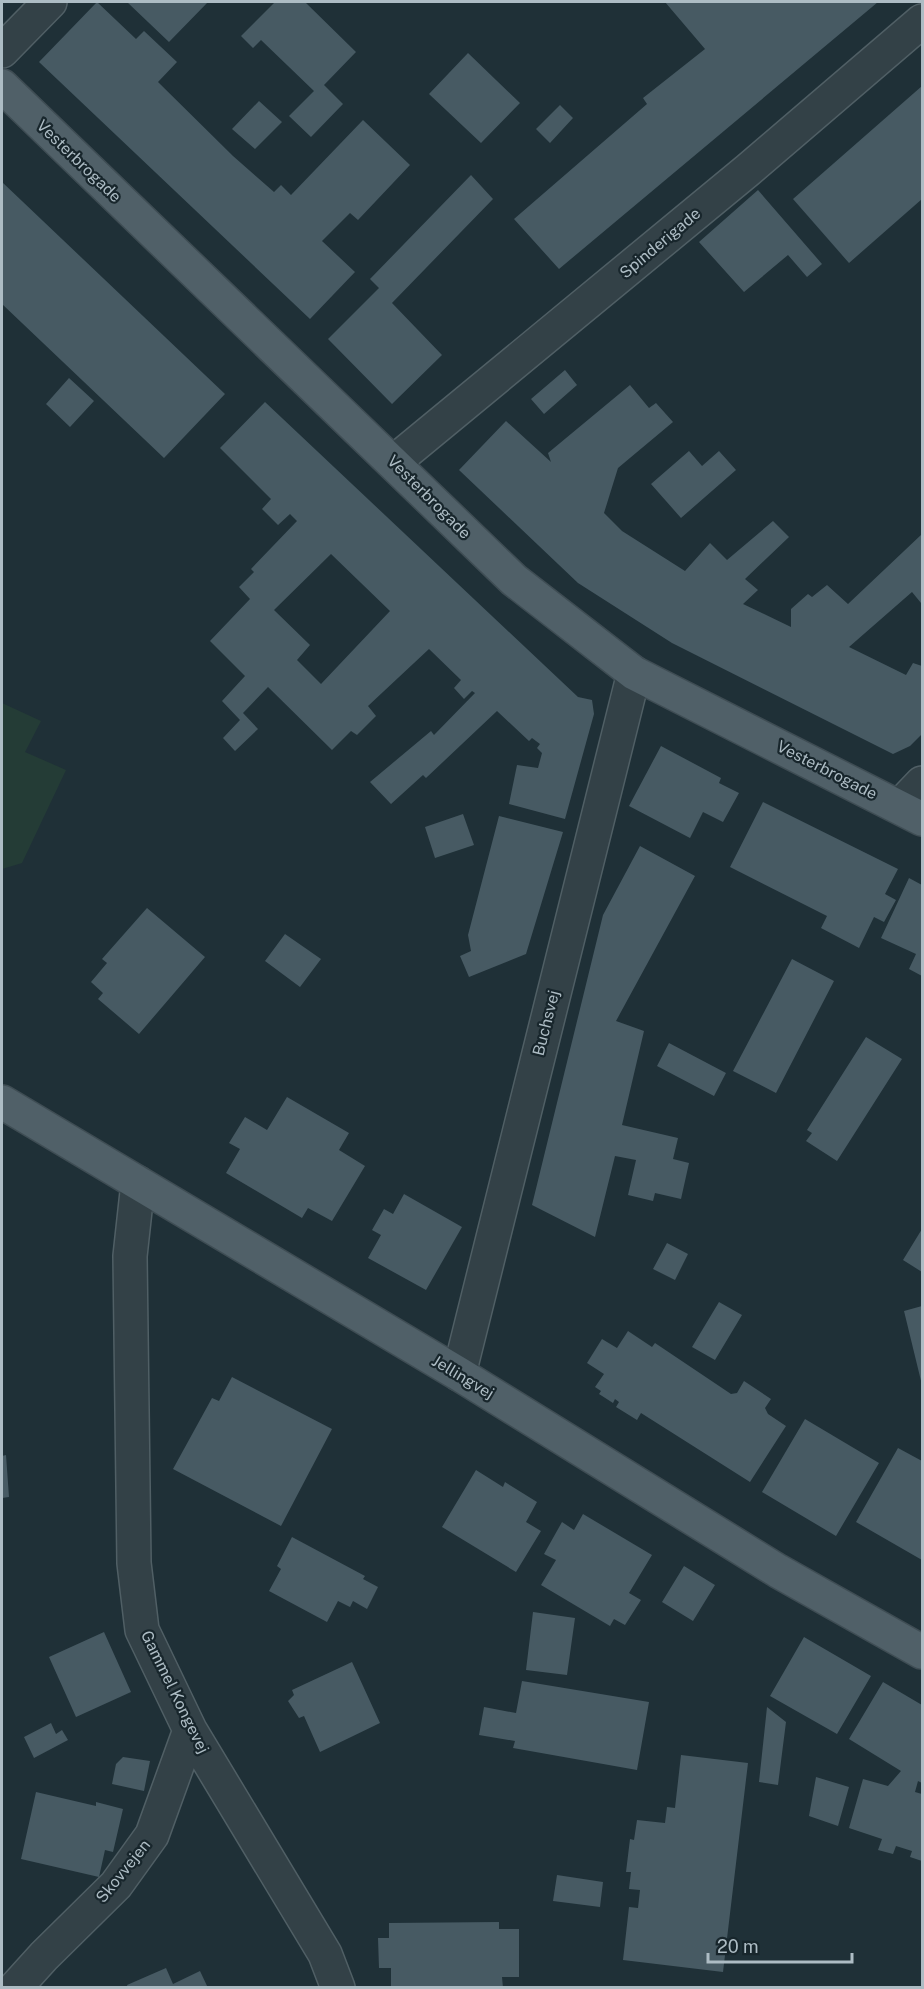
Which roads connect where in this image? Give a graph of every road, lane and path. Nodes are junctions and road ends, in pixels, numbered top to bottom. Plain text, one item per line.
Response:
1 (50, 2) edge
2 (922, 21) edge
3 (2, 51) edge
4 (2, 86) edge
5 (394, 462) junction
6 (634, 673) junction
7 (922, 783) edge
8 (911, 812) edge
9 (2, 1102) edge
10 (138, 1183) junction
11 (459, 1374) junction
12 (922, 1653) edge
13 (190, 1730) junction
14 (15, 1988) edge
15 (338, 1988) edge

1 - 3 street
2 - 5 street, Spinderigade
4 - 5 main road, Vesterbrogade
5 - 6 main road, Vesterbrogade
6 - 8 main road, Vesterbrogade
6 - 11 street, Buchsvej
7 - 8 street
9 - 10 main road, Jellingvej
10 - 11 main road, Jellingvej
10 - 13 street, Gammel Kongevej
11 - 12 main road, Jellingvej
13 - 14 street, Skovvejen
13 - 15 street, Gammel Kongevej

